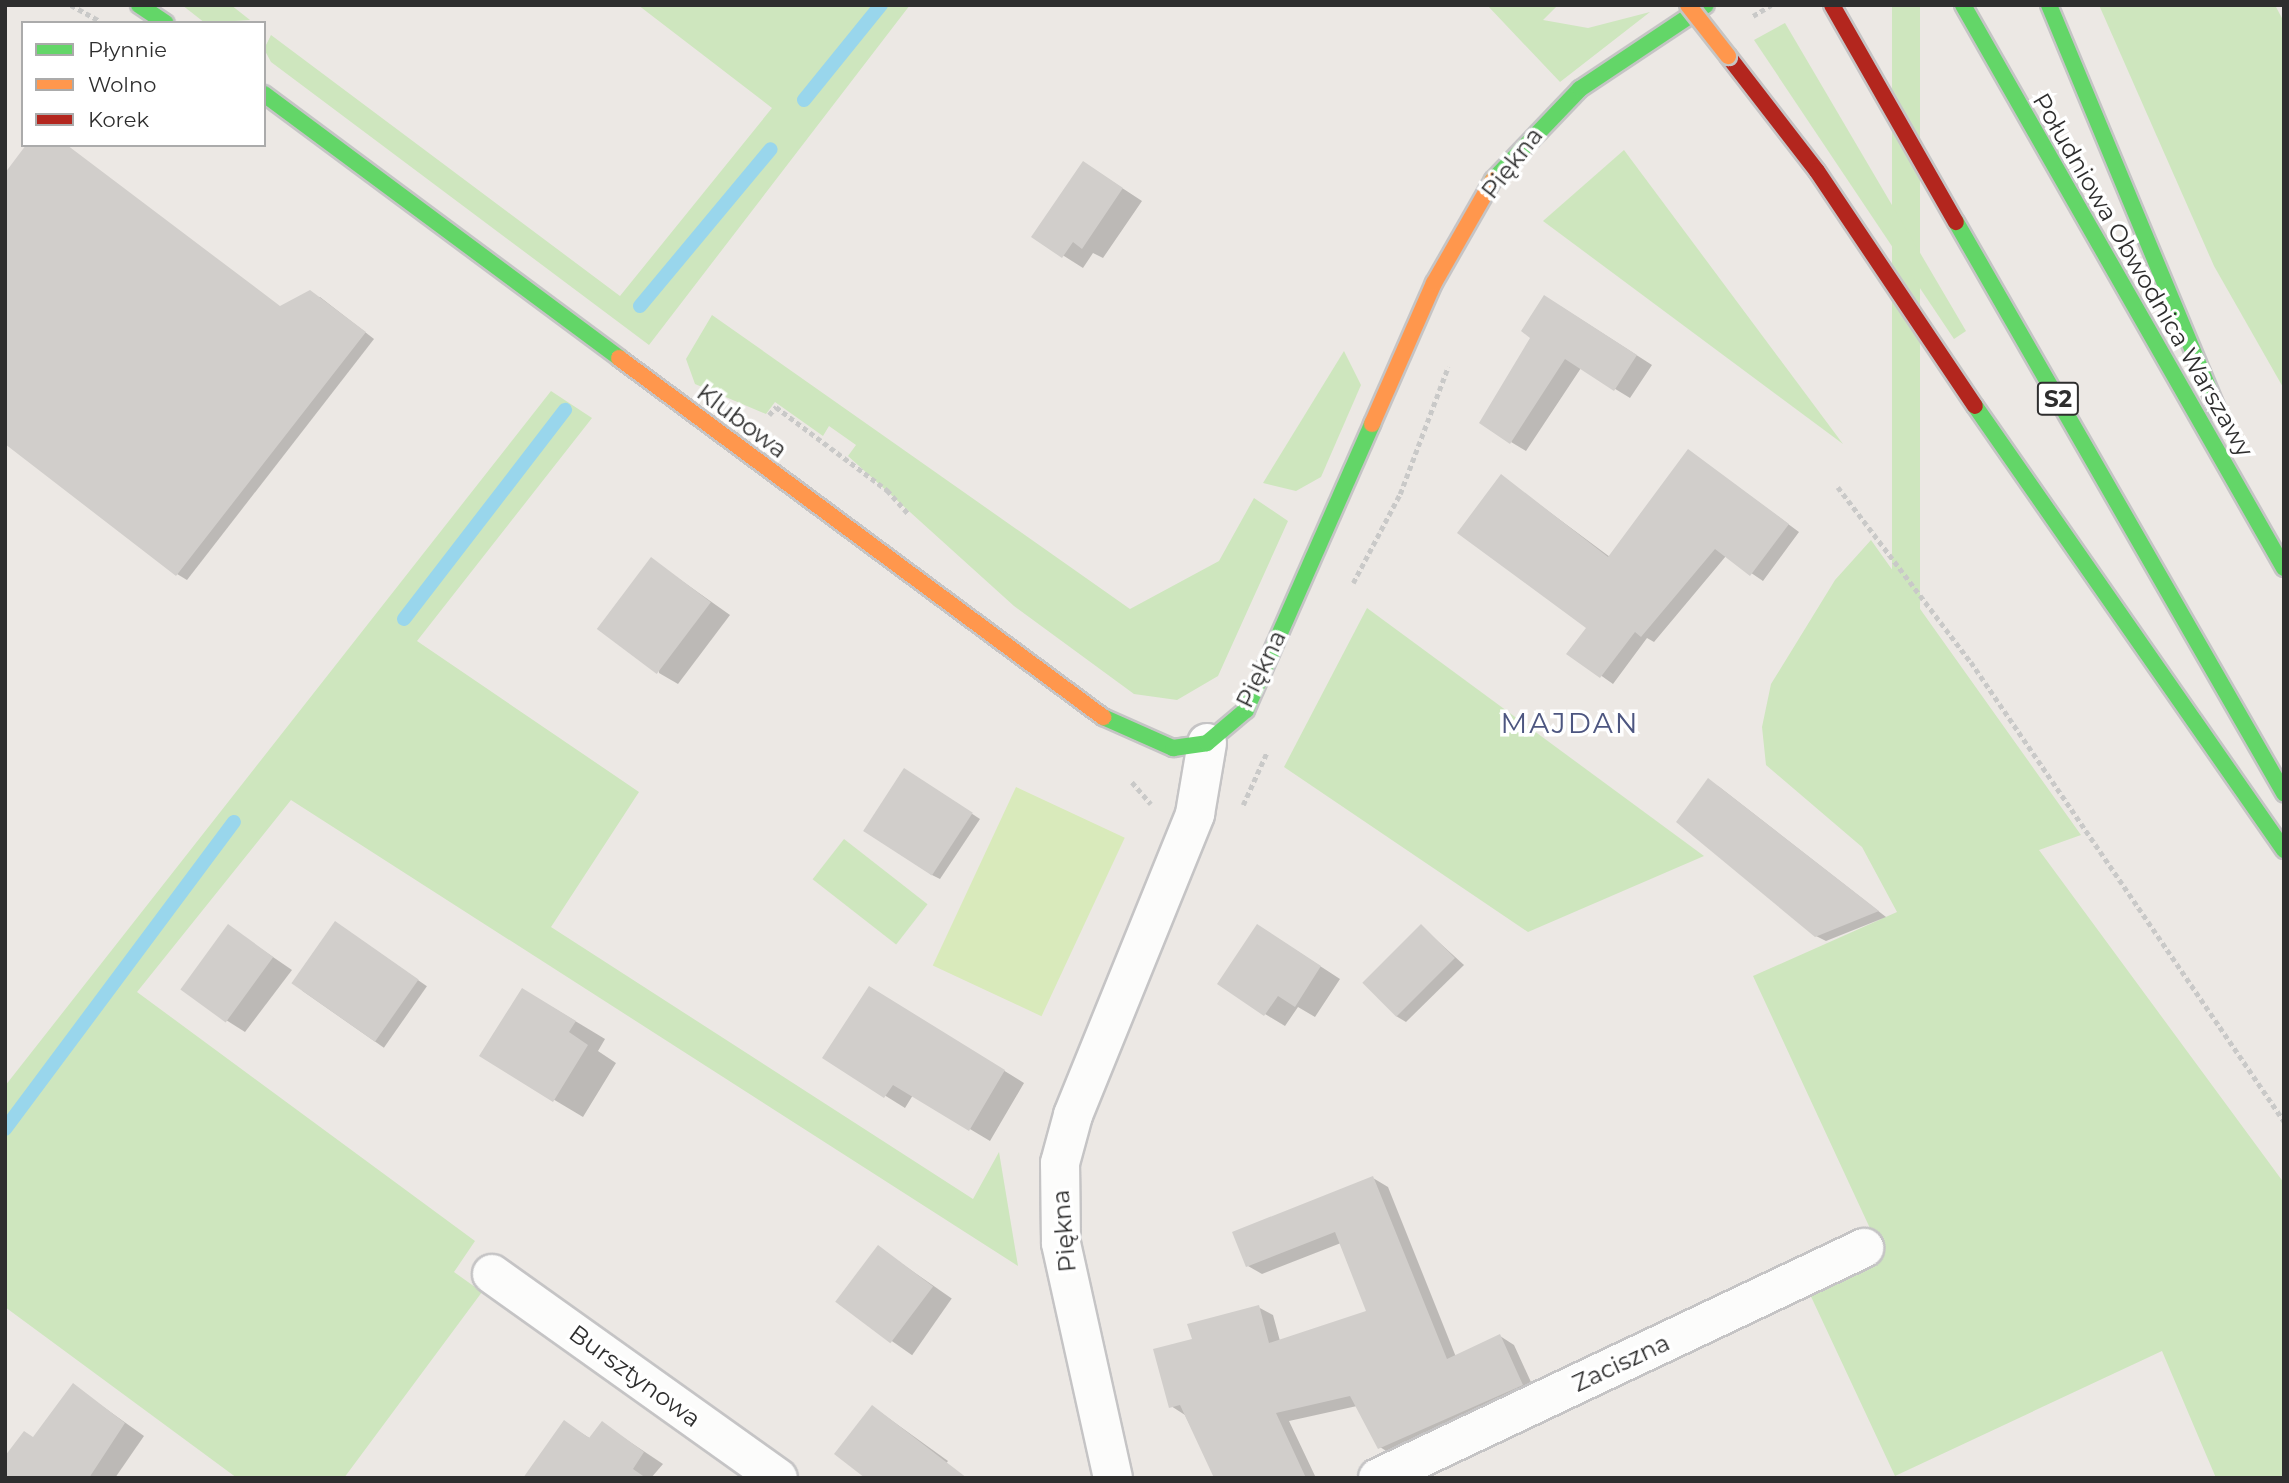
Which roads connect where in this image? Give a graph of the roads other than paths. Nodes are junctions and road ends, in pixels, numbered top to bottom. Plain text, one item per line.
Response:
1 (139, 5) edge
2 (1688, 5) edge
3 (1706, 5) edge
4 (1832, 5) edge
5 (1963, 5) edge
6 (2049, 5) edge
7 (163, 21) edge
8 (266, 95) edge
9 (2284, 559) edge
10 (2284, 568) edge
11 (1207, 743) junction
12 (2284, 793) edge
13 (2284, 850) edge
14 (1864, 1248) dead end
15 (492, 1274) dead end
16 (778, 1478) edge
17 (1113, 1478) edge
18 (1378, 1478) edge

1 - 7 main road
2 - 13 main road, bridge
3 - 11 main road, Piękna
4 - 12 main road, S2
5 - 10 main road, Południowa Obwodnica Warszawy
6 - 9 main road
8 - 11 main road, Klubowa
11 - 17 street, Piękna
14 - 18 street, Zaciszna
15 - 16 street, Bursztynowa

